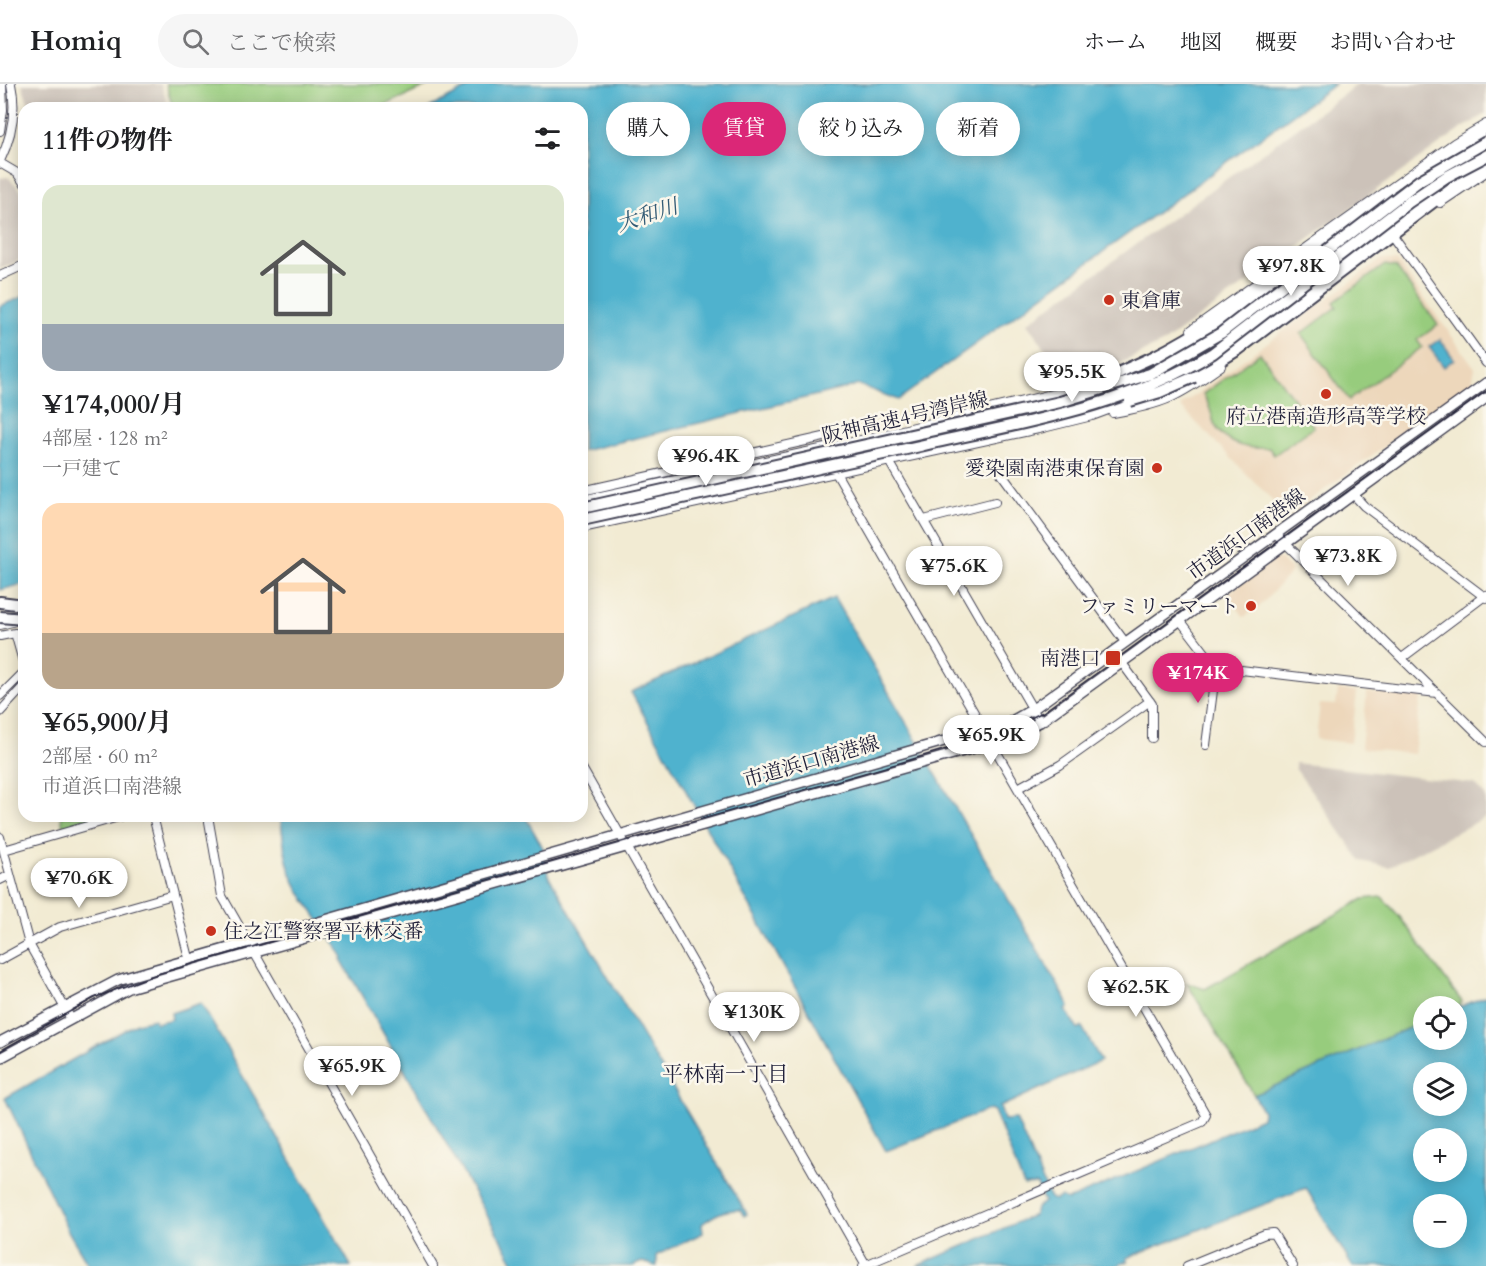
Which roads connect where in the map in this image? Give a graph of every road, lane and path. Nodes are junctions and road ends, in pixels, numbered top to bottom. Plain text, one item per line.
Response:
1 (2, 84) edge
2 (11, 84) edge
3 (1486, 124) edge
4 (1486, 129) edge
5 (0, 131) edge
6 (1486, 142) edge
7 (1486, 159) edge
8 (0, 162) edge
9 (1486, 172) edge
10 (18, 176) edge
11 (1392, 196) junction
12 (1395, 237) junction
13 (18, 268) edge
14 (0, 276) edge
15 (1486, 363) edge
16 (1486, 382) edge
17 (1486, 398) edge
18 (1007, 413) junction
19 (969, 415) junction
20 (1092, 416) junction
21 (1024, 423) junction
22 (828, 436) dead end
23 (840, 445) junction
24 (889, 461) junction
25 (1000, 472) dead end
26 (836, 473) junction
27 (588, 490) edge
28 (1353, 494) junction
29 (588, 499) edge
30 (995, 502) dead end
31 (588, 507) edge
32 (588, 519) edge
33 (924, 520) junction
34 (588, 527) edge
35 (1276, 534) junction
36 (1286, 544) junction
37 (1486, 597) edge
38 (0, 602) edge
39 (18, 604) edge
40 (0, 617) edge
41 (18, 618) edge
42 (18, 620) edge
43 (1180, 620) junction
44 (0, 625) edge
45 (0, 636) edge
46 (1125, 642) junction
47 (18, 643) edge
48 (1402, 658) junction
49 (1122, 663) junction
50 (1216, 667) junction
51 (18, 678) edge
52 (18, 692) edge
53 (1437, 693) junction
54 (0, 696) edge
55 (1150, 701) junction
56 (1033, 709) junction
57 (0, 712) edge
58 (1040, 722) junction
59 (985, 731) junction
60 (1152, 738) dead end
61 (1486, 742) edge
62 (992, 743) junction
63 (1206, 745) dead end
64 (588, 778) edge
65 (1018, 788) junction
66 (101, 822) edge
67 (154, 822) edge
68 (209, 822) edge
69 (620, 834) junction
70 (0, 837) edge
71 (628, 847) junction
72 (3, 850) junction
73 (10, 875) junction
74 (0, 880) edge
75 (173, 896) junction
76 (248, 942) junction
77 (29, 944) junction
78 (255, 952) junction
79 (189, 958) junction
80 (0, 960) edge
81 (63, 1008) junction
82 (71, 1019) junction
83 (0, 1042) edge
84 (0, 1058) edge
85 (865, 1265) edge
86 (433, 1266) edge
87 (1187, 1266) edge
88 (1293, 1266) edge

1 - 5 street
2 - 8 street
3 - 19 street
4 - 11 street
6 - 18 highway, 阪神高速4号湾岸線, bridge
7 - 20 street
7 - 21 highway, 阪神高速4号湾岸線, bridge
7 - 21 highway, bridge
8 - 10 street
9 - 12 street
11 - 18 highway, bridge
11 - 19 street
12 - 15 street
12 - 20 street
13 - 14 street
16 - 35 main road, 市道浜口南港線
17 - 28 main road, 市道浜口南港線
18 - 31 highway, 阪神高速4号湾岸線, bridge
19 - 23 street
20 - 24 street
21 - 32 highway, 阪神高速4号湾岸線, bridge
22 - 27 street
23 - 26 street
23 - 29 street
24 - 26 street
24 - 33 street
25 - 46 street
26 - 34 street
26 - 59 street
28 - 36 main road, 市道浜口南港線
28 - 37 street
30 - 33 street
33 - 56 street
35 - 36 street
35 - 46 main road, 市道浜口南港線
36 - 43 main road, 市道浜口南港線
36 - 48 street
37 - 48 street
38 - 39 highway
40 - 41 highway, bridge
42 - 44 street
43 - 49 main road, 市道浜口南港線
43 - 50 street
45 - 47 street
46 - 56 main road, 市道浜口南港線
48 - 53 street
49 - 55 street
49 - 58 main road, 市道浜口南港線
50 - 53 street
50 - 63 street
51 - 54 street
52 - 57 street
53 - 61 street
55 - 60 street
55 - 65 street
56 - 58 street
56 - 59 main road, 市道浜口南港線
58 - 62 main road, 市道浜口南港線
59 - 62 street
59 - 69 main road, 市道浜口南港線
62 - 65 street
62 - 71 main road, 市道浜口南港線
64 - 69 street
65 - 85 street
66 - 72 street
67 - 75 street
68 - 76 street
69 - 71 street
69 - 76 main road, 市道浜口南港線
70 - 72 street
71 - 78 main road, 市道浜口南港線
71 - 85 street
72 - 73 street
73 - 74 street
73 - 77 street
75 - 77 street
75 - 79 street
76 - 78 street
76 - 79 main road, 市道浜口南港線
77 - 80 street
77 - 81 street
78 - 82 main road, 市道浜口南港線
78 - 86 street
79 - 81 main road, 市道浜口南港線
81 - 82 street
81 - 83 main road, 市道浜口南港線
82 - 84 main road, 市道浜口南港線
87 - 88 street

